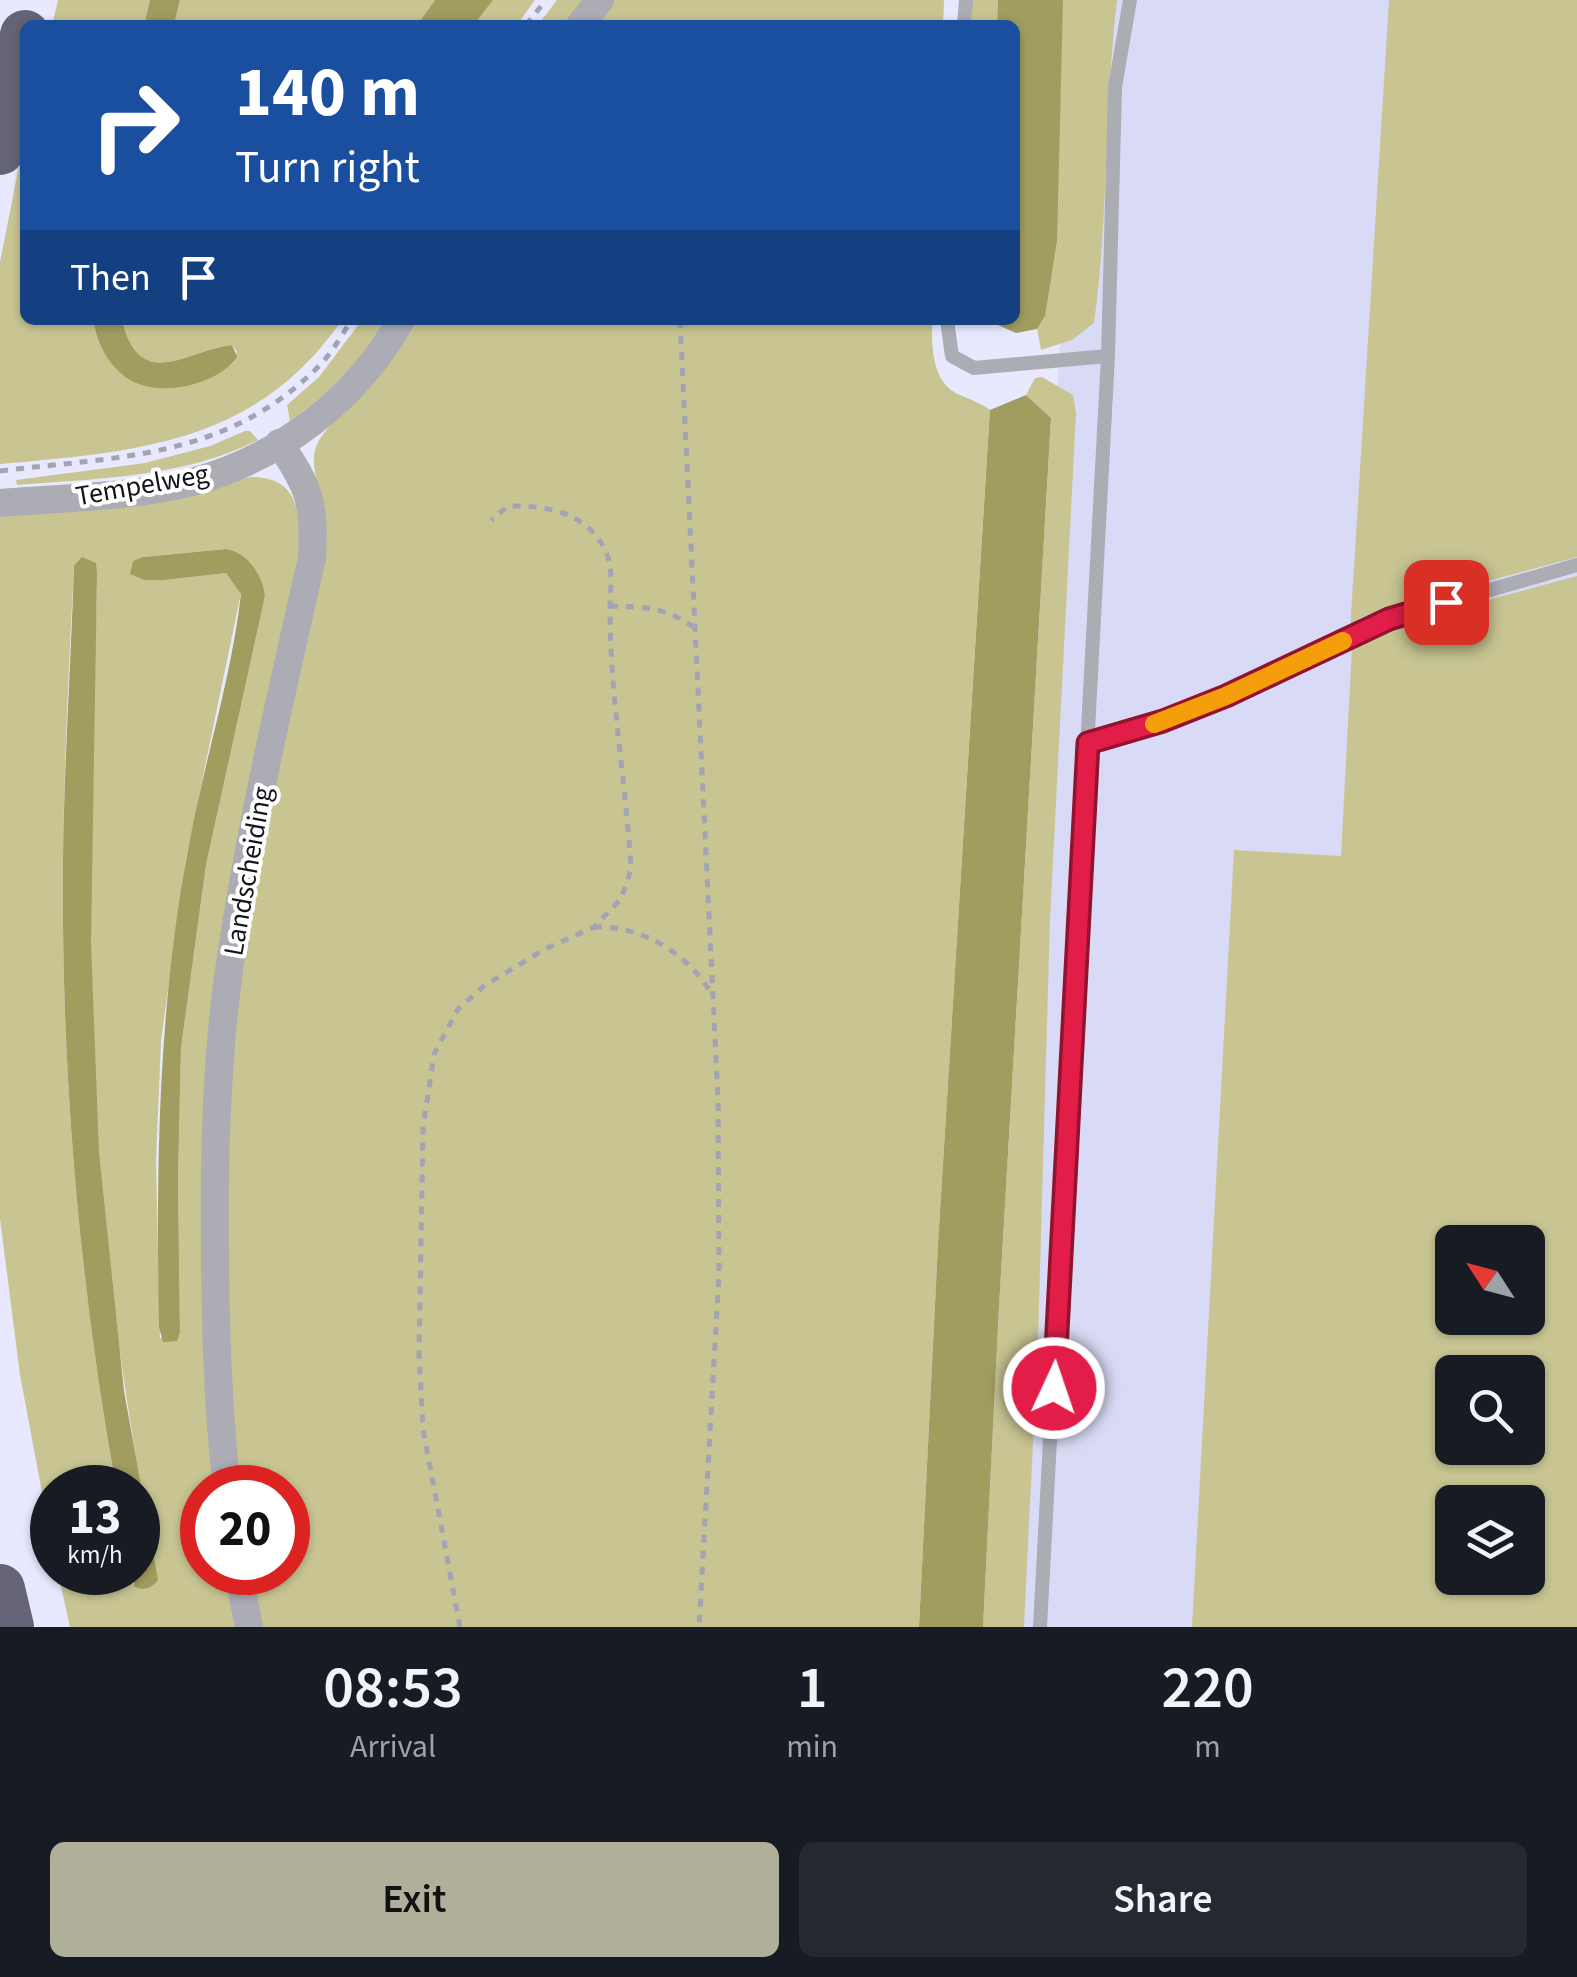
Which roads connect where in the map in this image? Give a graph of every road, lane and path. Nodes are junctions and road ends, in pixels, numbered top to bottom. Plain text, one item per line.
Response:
1 (546, 0) edge
2 (600, 0) edge
3 (1130, 0) edge
4 (530, 20) edge
5 (584, 20) edge
6 (20, 58) edge
7 (0, 150) edge
8 (349, 325) edge
9 (398, 325) edge
10 (680, 325) edge
11 (948, 325) edge
12 (1108, 356) junction
13 (279, 443) junction
14 (0, 471) edge
15 (0, 503) edge
16 (491, 520) dead end
17 (1577, 565) edge
18 (610, 606) junction
19 (695, 628) junction
20 (1088, 743) junction
21 (594, 927) junction
22 (713, 996) junction
23 (225, 1465) edge
24 (0, 1589) edge
25 (243, 1595) edge
26 (8, 1627) edge
27 (250, 1627) edge
28 (460, 1627) edge
29 (699, 1627) edge
30 (1040, 1627) edge

1 - 4 path
2 - 5 street
3 - 12 lane
6 - 7 highway
8 - 14 path, Tempelweg
9 - 13 street
10 - 19 path
11 - 12 lane
12 - 20 lane
13 - 15 street, Tempelweg
13 - 23 street, Landscheiding
16 - 18 path
17 - 20 lane
18 - 19 path
18 - 21 path
19 - 22 path
20 - 30 lane
21 - 22 path
21 - 28 path
22 - 29 path
24 - 26 highway
25 - 27 street

